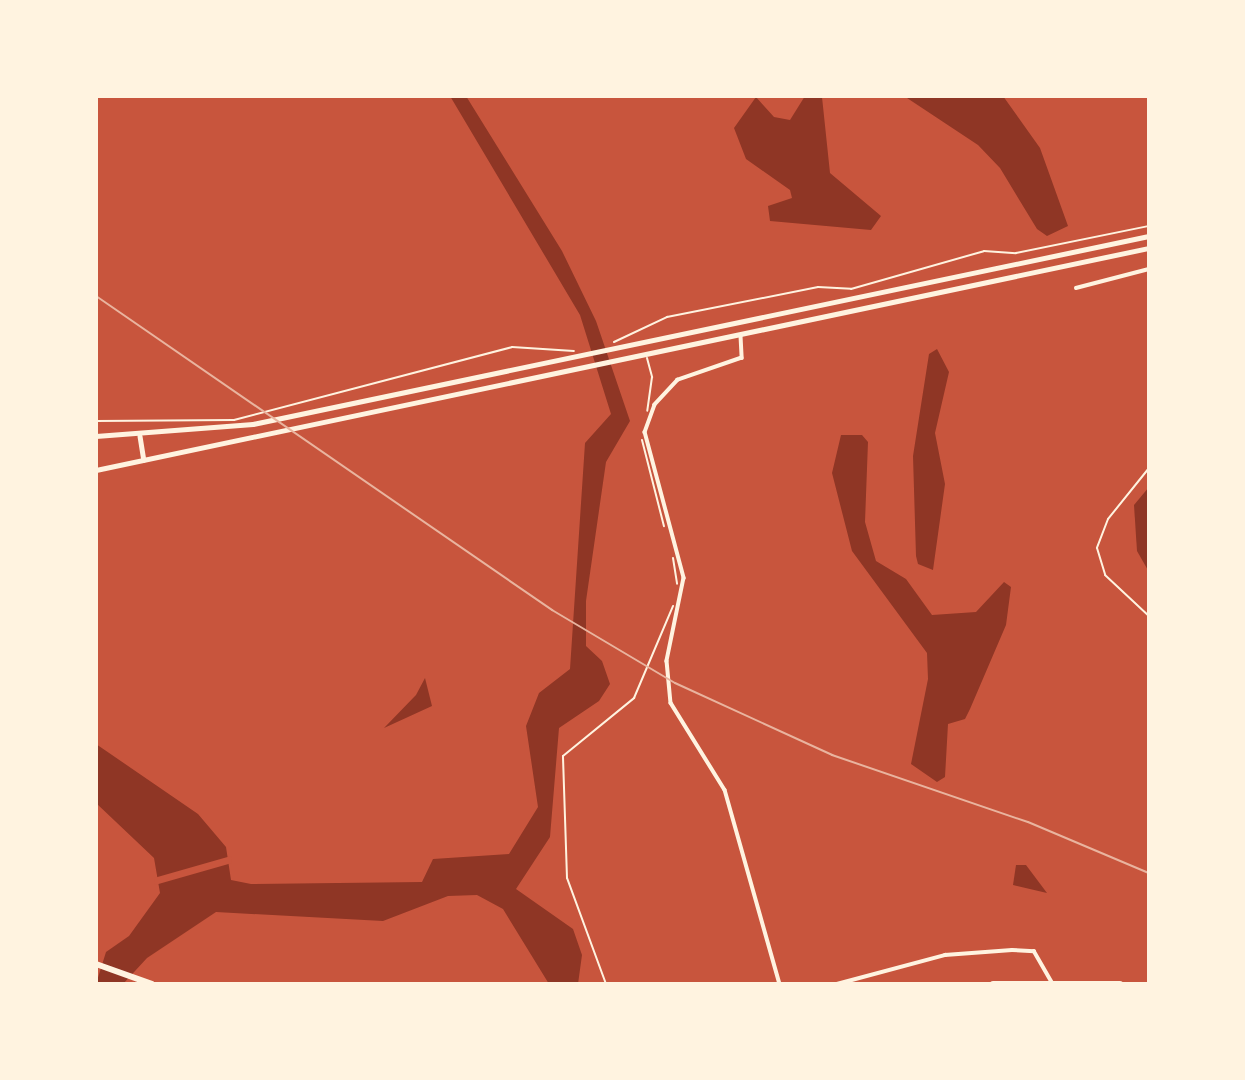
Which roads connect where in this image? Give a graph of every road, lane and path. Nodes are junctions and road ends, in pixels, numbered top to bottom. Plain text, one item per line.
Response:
1 (1149, 226) edge
2 (1149, 236) edge
3 (1149, 248) edge
4 (1149, 269) edge
5 (1076, 288) dead end
6 (739, 324) junction
7 (641, 330) junction
8 (741, 336) junction
9 (643, 341) dead end
10 (606, 344) dead end
11 (587, 349) dead end
12 (646, 353) dead end
13 (644, 419) dead end
14 (96, 421) edge
15 (642, 435) dead end
16 (96, 436) edge
17 (141, 436) junction
18 (144, 460) junction
19 (1149, 468) edge
20 (96, 470) edge
21 (667, 535) dead end
22 (673, 556) dead end
23 (1149, 615) edge
24 (96, 964) edge
25 (1002, 983) edge
26 (152, 984) edge
27 (606, 984) edge
28 (780, 984) edge
29 (837, 984) edge
30 (993, 984) edge
31 (1053, 984) edge
32 (1120, 984) edge

1 - 7 path
2 - 6 main road
3 - 8 main road
4 - 5 street
6 - 8 main road
6 - 17 main road
7 - 9 path
7 - 10 path
8 - 18 main road
8 - 28 street
11 - 14 path
12 - 13 path
15 - 21 path
16 - 17 main road
17 - 18 main road
18 - 20 main road
19 - 23 path
22 - 27 path
24 - 26 highway
25 - 30 highway
25 - 32 highway
29 - 31 street

